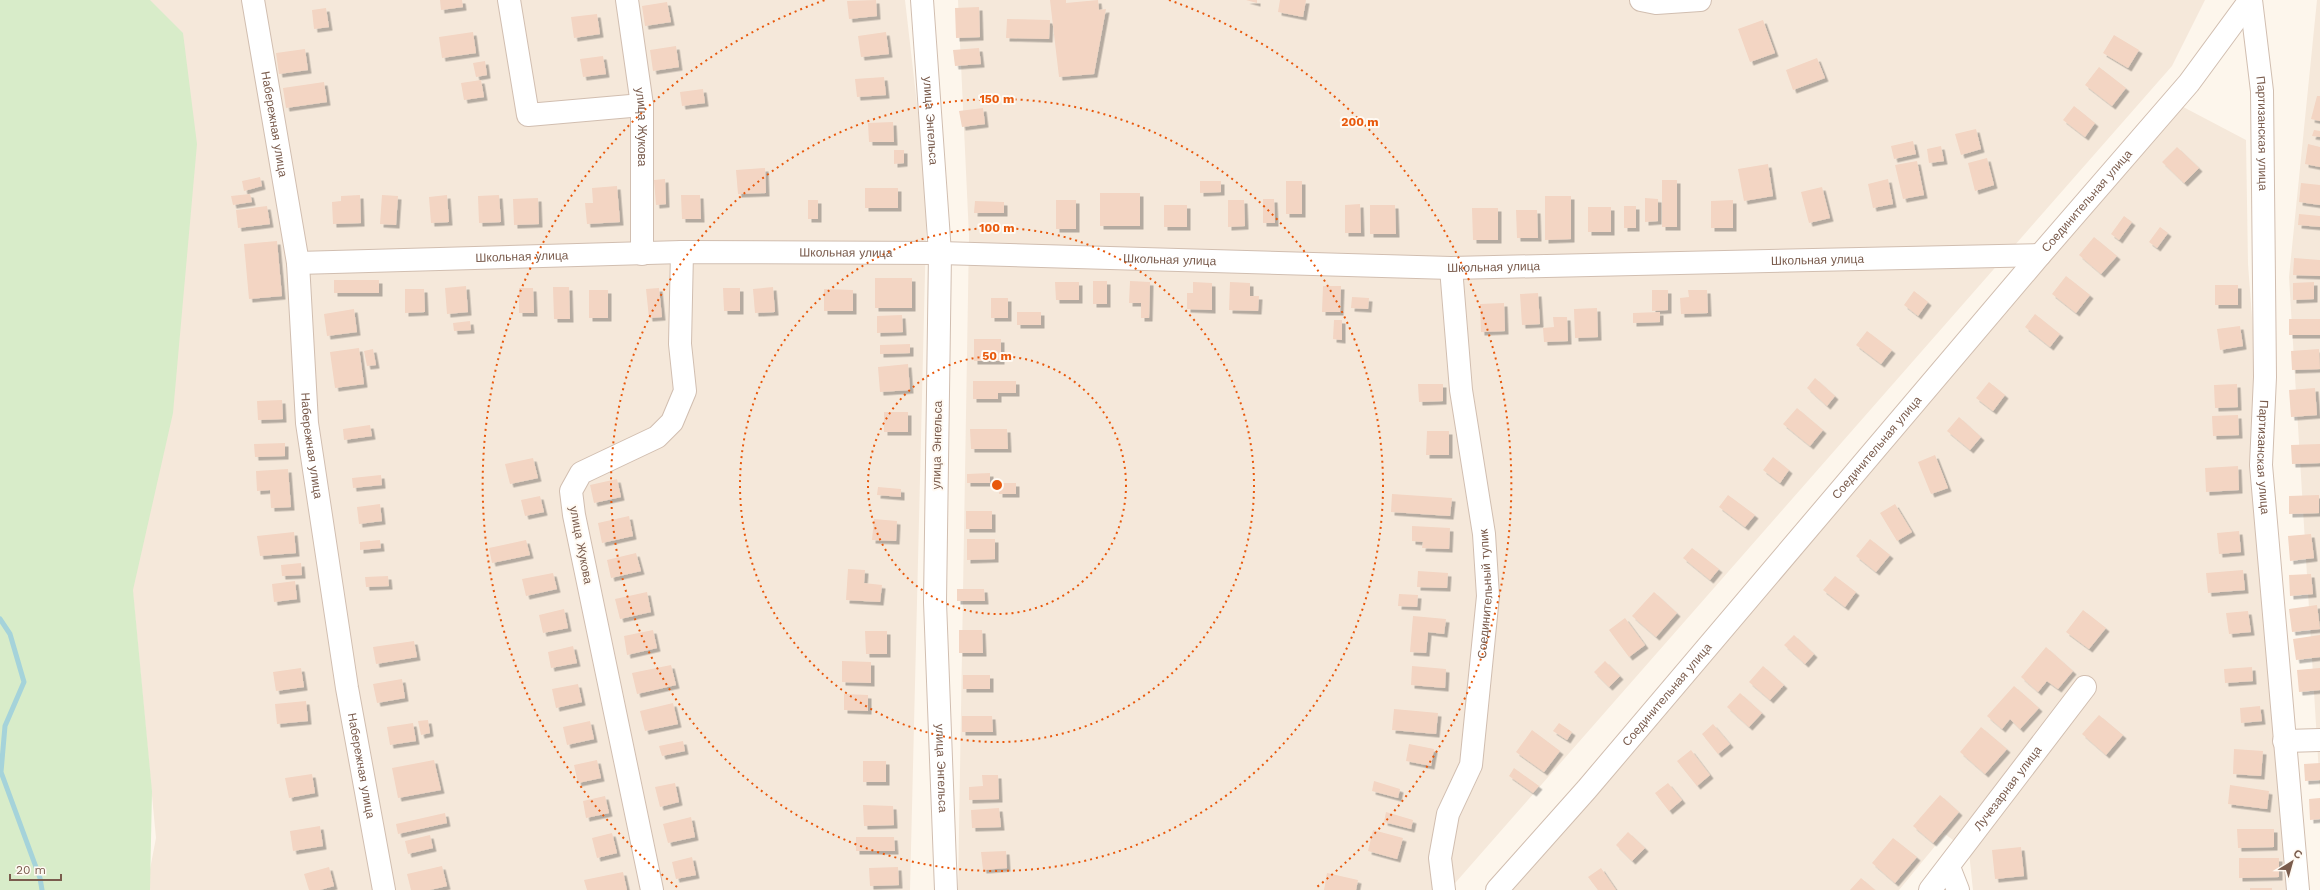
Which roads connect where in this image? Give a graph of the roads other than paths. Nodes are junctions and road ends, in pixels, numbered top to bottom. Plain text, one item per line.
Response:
1 (253, 0) edge
2 (509, 0) edge
3 (627, 0) edge
4 (922, 0) edge
5 (1641, 0) edge
6 (1700, 0) edge
7 (2251, 0) edge
8 (642, 105) junction
9 (682, 252) junction
10 (940, 253) junction
11 (642, 254) junction
12 (2040, 255) junction
13 (298, 262) junction
14 (1451, 268) junction
15 (2085, 687) dead end
16 (2320, 740) edge
17 (2284, 741) junction
18 (1949, 867) junction
19 (384, 890) edge
20 (652, 890) edge
21 (946, 890) edge
22 (1444, 890) edge
23 (1497, 890) edge
24 (1930, 890) edge
25 (1958, 890) edge
26 (2298, 890) edge

1 - 13 street, Набережная улица
2 - 8 street
3 - 8 street, улица Жукова
4 - 10 street, улица Энгельса
5 - 6 street
7 - 12 street, Соединительная улица
7 - 17 street, Партизанская улица
8 - 11 street, улица Жукова
9 - 10 street, Школьная улица
9 - 11 street, Школьная улица
9 - 20 street, улица Жукова
10 - 14 street, Школьная улица
10 - 21 street, улица Энгельса
11 - 13 street, Школьная улица
12 - 14 street, Школьная улица
12 - 23 street, Соединительная улица
13 - 19 street, Набережная улица
14 - 22 street, Соединительный тупик
15 - 18 street, Лучезарная улица
16 - 17 street
17 - 26 street, Партизанская улица
18 - 24 street, Лучезарная улица
18 - 25 street

